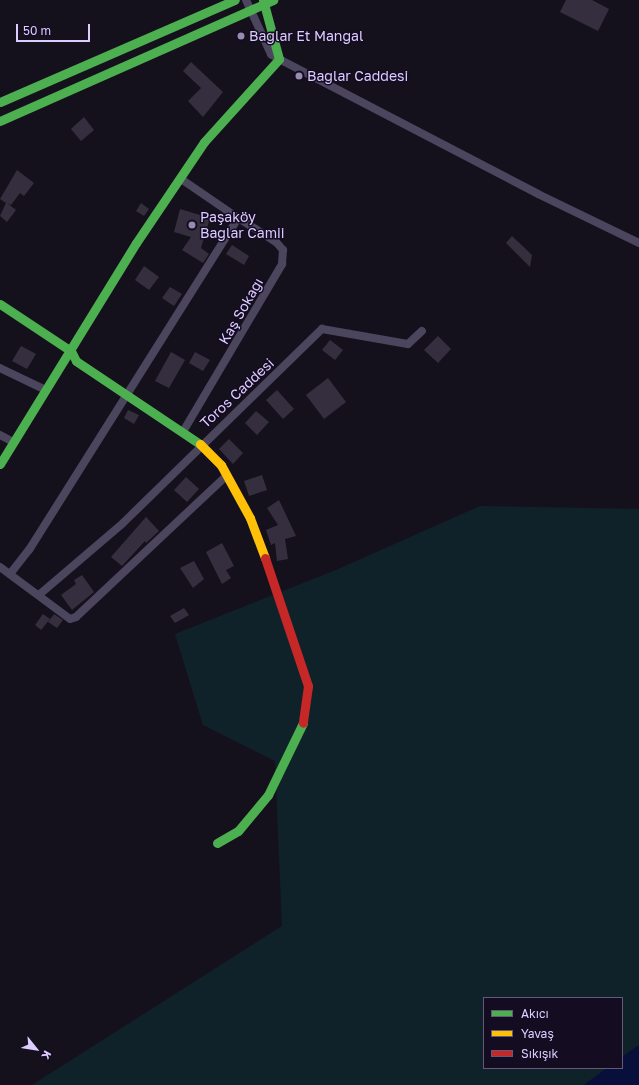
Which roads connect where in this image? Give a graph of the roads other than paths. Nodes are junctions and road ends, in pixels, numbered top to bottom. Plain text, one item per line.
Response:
1 (235, 0) edge
2 (246, 0) edge
3 (267, 1) edge
4 (250, 10) junction
5 (279, 60) junction
6 (0, 102) edge
7 (0, 121) edge
8 (181, 179) junction
9 (238, 218) junction
10 (639, 243) edge
11 (0, 304) edge
12 (422, 331) dead end
13 (71, 351) junction
14 (0, 368) edge
15 (46, 390) junction
16 (127, 394) junction
17 (184, 430) junction
18 (0, 435) edge
19 (13, 442) junction
20 (202, 445) junction
21 (0, 464) edge
22 (227, 475) junction
23 (0, 567) edge
24 (10, 574) junction
25 (40, 594) junction
26 (217, 843) dead end

1 - 6 main road
2 - 4 street
3 - 4 main road
3 - 5 main road
4 - 5 street
4 - 7 main road
5 - 8 main road
5 - 10 street
8 - 9 street, Kaş Sokağı
8 - 13 main road
9 - 16 street
9 - 17 street, Kaş Sokağı
11 - 13 main road, Toros Caddesi
12 - 20 street, Toros Caddesi
13 - 15 main road
13 - 16 main road, Toros Caddesi
14 - 15 street
15 - 19 main road
16 - 17 main road, Toros Caddesi
16 - 24 street
17 - 20 main road, Toros Caddesi
18 - 19 street
19 - 21 main road
20 - 22 main road
20 - 25 street
22 - 25 street
22 - 26 main road
23 - 24 street
24 - 25 street

